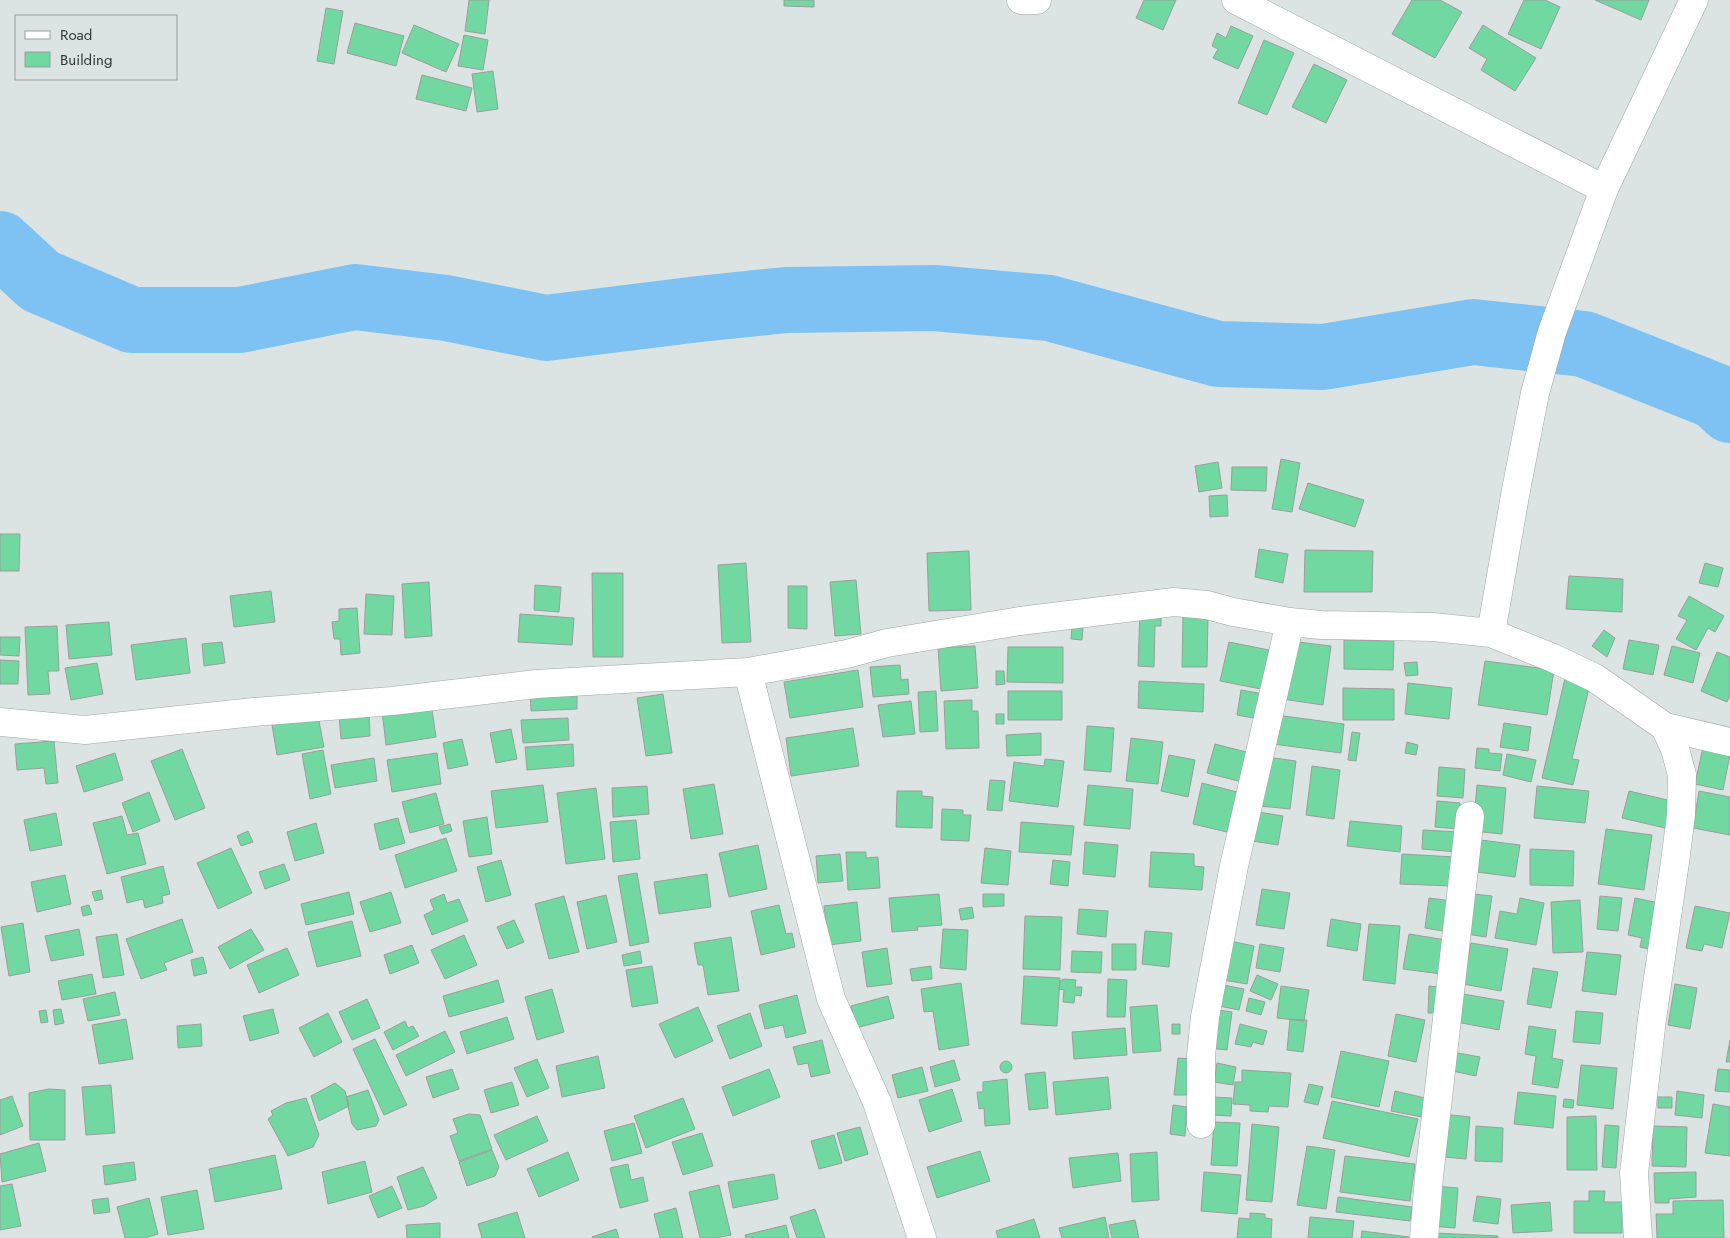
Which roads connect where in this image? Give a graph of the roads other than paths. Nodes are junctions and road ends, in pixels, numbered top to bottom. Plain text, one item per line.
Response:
1 (1021, 0) edge
2 (1037, 0) edge
3 (1236, 0) edge
4 (1694, 0) edge
5 (1604, 189) junction
6 (1290, 622) junction
7 (1491, 633) junction
8 (748, 672) junction
9 (0, 722) edge
10 (1665, 727) junction
11 (1730, 742) edge
12 (1470, 816) dead end
13 (1201, 1124) dead end
14 (922, 1238) edge
15 (1424, 1238) edge
16 (1638, 1238) edge

1 - 2 street
3 - 5 street
4 - 5 street
5 - 7 street
6 - 7 street
6 - 8 street
6 - 13 street
7 - 10 street
8 - 9 street
8 - 14 street
10 - 11 street
10 - 16 street
12 - 15 street

